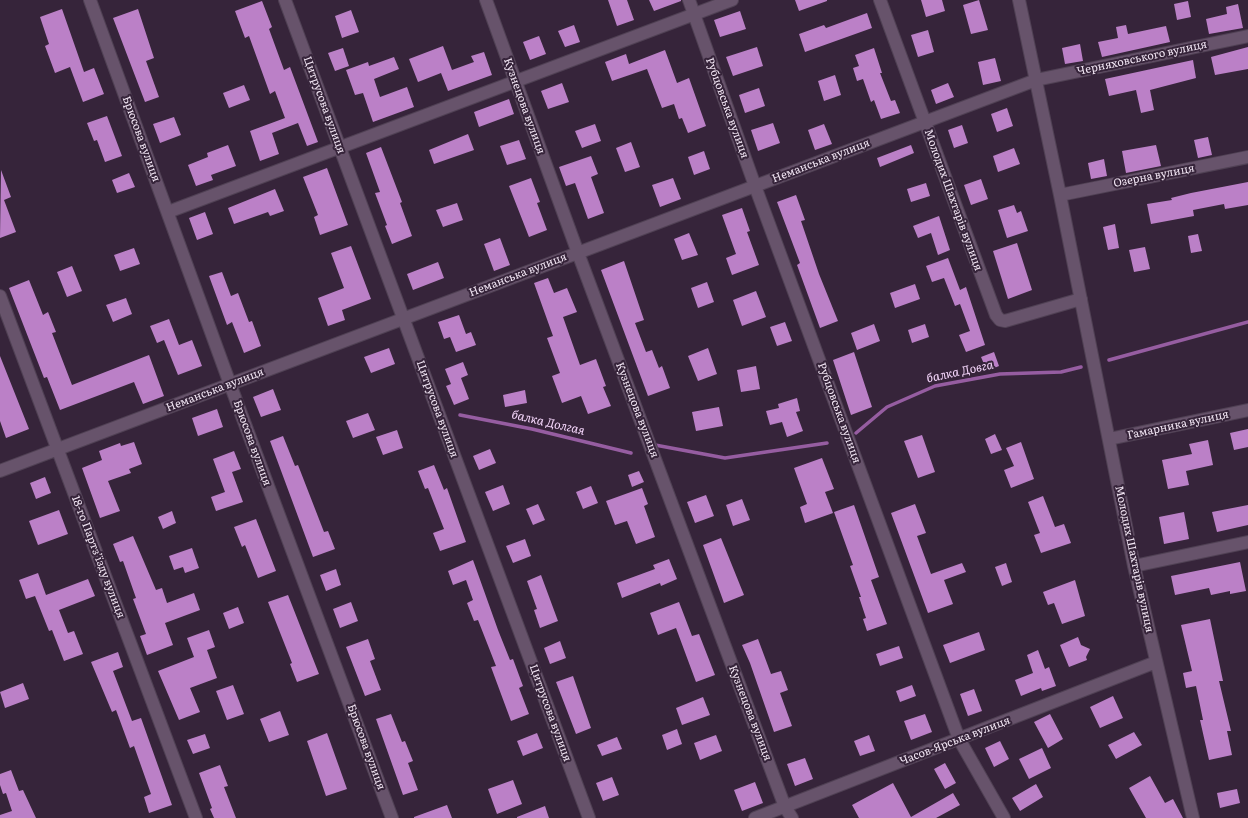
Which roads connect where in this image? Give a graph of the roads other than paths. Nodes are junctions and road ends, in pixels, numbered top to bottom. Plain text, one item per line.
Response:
1 (90, 0) edge
2 (285, 0) edge
3 (486, 0) edge
4 (689, 0) edge
5 (732, 0) edge
6 (880, 0) edge
7 (1019, 0) edge
8 (694, 14) junction
9 (1248, 36) edge
10 (1036, 80) junction
11 (515, 81) junction
12 (924, 122) junction
13 (340, 148) junction
14 (1248, 157) edge
15 (755, 186) junction
16 (1060, 195) junction
17 (168, 212) junction
18 (578, 252) junction
19 (0, 296) edge
20 (1081, 299) junction
21 (404, 318) junction
22 (230, 384) junction
23 (1248, 410) edge
24 (1109, 439) junction
25 (57, 449) junction
26 (0, 471) edge
27 (1248, 542) edge
28 (1134, 566) junction
29 (1156, 662) junction
30 (959, 739) junction
31 (785, 807) junction
32 (196, 818) edge
33 (392, 818) edge
34 (589, 818) edge
35 (755, 818) edge
36 (792, 818) edge
37 (1004, 818) edge
38 (1193, 818) edge

1 - 17 street, Брюсова вулиця
2 - 13 street, Цитрусова вулиця
3 - 11 street, Кузнецова вулиця
4 - 8 street, Рубцовська вулиця
5 - 8 street
6 - 12 street, Молодих Шахтарів вулиця
7 - 10 street, Молодих Шахтарів вулиця
8 - 11 street
8 - 15 street, Рубцовська вулиця
9 - 10 street, Черняховського вулиця
10 - 12 street, Неманська вулиця
10 - 16 street, Молодих Шахтарів вулиця
11 - 13 street
11 - 18 street, Кузнецова вулиця
12 - 15 street, Неманська вулиця
12 - 20 street, Молодих Шахтарів вулиця
13 - 17 street
13 - 21 street, Цитрусова вулиця
14 - 16 street, Озерна вулиця
15 - 18 street, Неманська вулиця
15 - 30 street, Рубцовська вулиця
16 - 20 street, Молодих Шахтарів вулиця
17 - 22 street, Брюсова вулиця
18 - 21 street, Неманська вулиця
18 - 31 street, Кузнецова вулиця
19 - 25 street, 18-го Партз’їзду вулиця
20 - 24 street, Молодих Шахтарів вулиця
21 - 22 street, Неманська вулиця
21 - 34 street, Цитрусова вулиця
22 - 25 street, Неманська вулиця
22 - 33 street, Брюсова вулиця
23 - 24 street, Гамарника вулиця
24 - 28 street, Молодих Шахтарів вулиця
25 - 26 street, Неманська вулиця
25 - 32 street, 18-го Партз’їзду вулиця
27 - 28 street
28 - 29 street, Молодих Шахтарів вулиця
29 - 30 street, Часов-Ярська вулиця
29 - 38 street, Молодих Шахтарів вулиця
30 - 31 street, Часов-Ярська вулиця
30 - 37 street, Рубцовська вулиця
31 - 35 street, Часов-Ярська вулиця
31 - 36 street, Кузнецова вулиця

